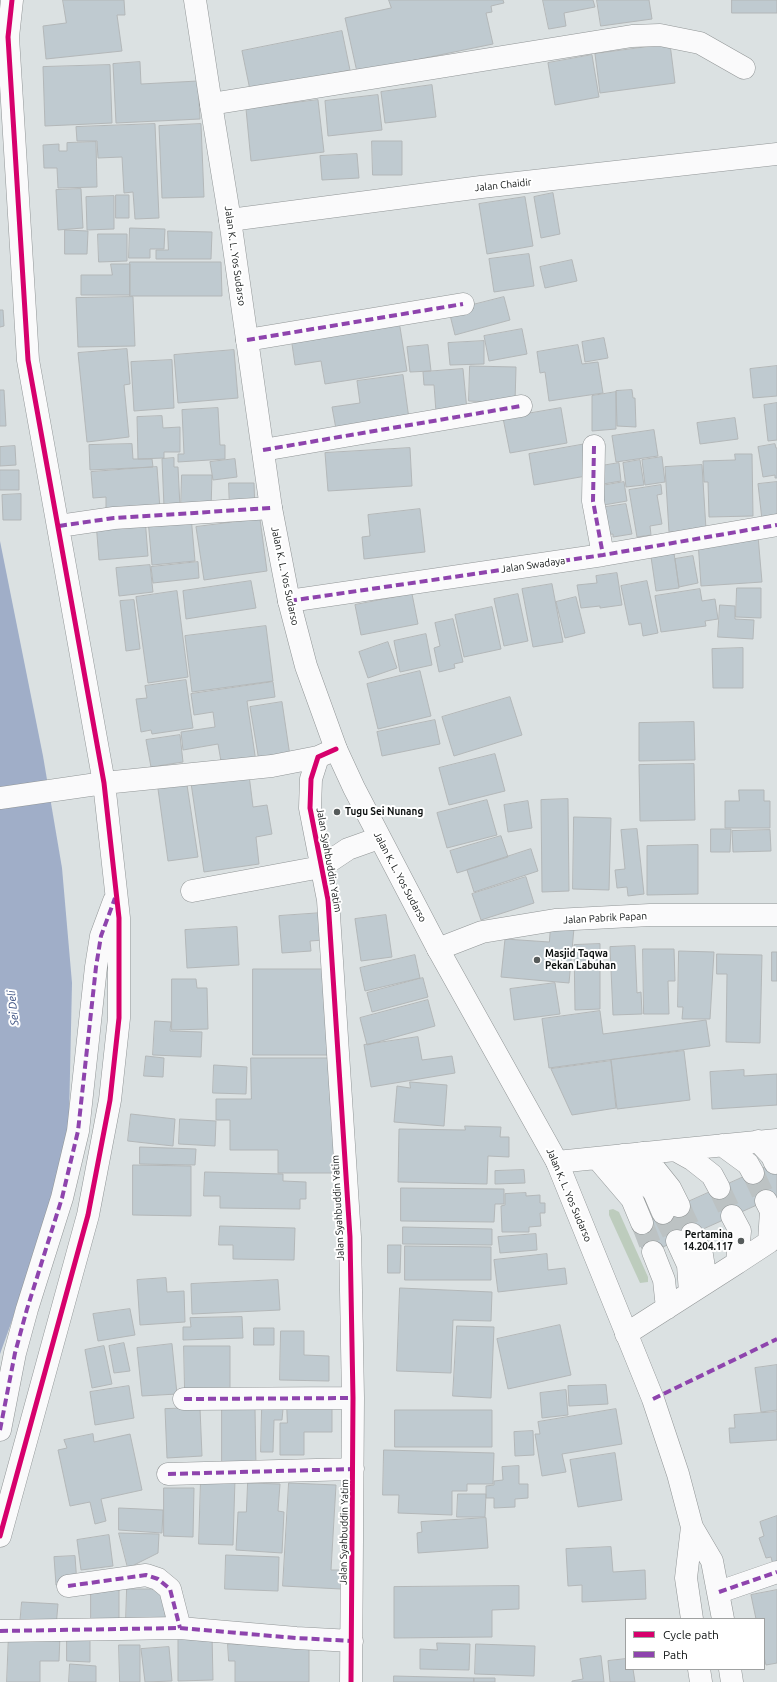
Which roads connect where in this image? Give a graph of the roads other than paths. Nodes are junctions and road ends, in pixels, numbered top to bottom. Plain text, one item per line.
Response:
1 (12, 0) edge
2 (195, 0) edge
3 (744, 68) dead end
4 (211, 104) junction
5 (777, 154) edge
6 (230, 220) junction
7 (463, 304) dead end
8 (247, 340) junction
9 (521, 406) dead end
10 (594, 446) dead end
11 (263, 450) junction
12 (271, 508) junction
13 (777, 525) edge
14 (58, 526) junction
15 (603, 555) junction
16 (289, 601) junction
17 (327, 753) junction
18 (95, 784) junction
19 (0, 798) edge
20 (379, 838) junction
21 (321, 867) junction
22 (192, 891) dead end
23 (116, 892) junction
24 (777, 914) edge
25 (438, 949) junction
26 (767, 1141) edge
27 (722, 1145) junction
28 (675, 1150) junction
29 (632, 1154) junction
30 (598, 1158) junction
31 (557, 1162) junction
32 (775, 1163) tunnel mouth
33 (753, 1173) tunnel mouth
34 (719, 1188) tunnel mouth
35 (766, 1201) tunnel mouth
36 (671, 1209) tunnel mouth
37 (732, 1216) tunnel mouth
38 (642, 1223) tunnel mouth
39 (684, 1237) tunnel mouth
40 (773, 1239) edge
41 (653, 1252) tunnel mouth
42 (737, 1263) junction
43 (698, 1287) junction
44 (667, 1308) junction
45 (626, 1334) junction
46 (353, 1398) junction
47 (184, 1399) dead end
48 (0, 1430) edge
49 (353, 1469) junction
50 (168, 1474) dead end
51 (692, 1527) junction
52 (0, 1536) edge
53 (777, 1572) edge
54 (68, 1586) dead end
55 (719, 1592) junction
56 (692, 1618) edge
57 (723, 1618) edge
58 (180, 1628) junction
59 (0, 1631) edge
60 (352, 1641) junction
61 (699, 1670) edge
62 (730, 1670) edge
63 (351, 1682) edge
64 (701, 1682) edge
65 (732, 1682) edge

1 - 14 main road
2 - 4 main road, Jalan K. L. Yos Sudarso
3 - 4 main road
4 - 6 main road, Jalan K. L. Yos Sudarso
5 - 6 main road, Jalan Chaidir
6 - 8 main road, Jalan K. L. Yos Sudarso
7 - 8 main road
8 - 11 main road, Jalan K. L. Yos Sudarso
9 - 11 main road
10 - 15 main road
11 - 12 main road, Jalan K. L. Yos Sudarso
12 - 14 main road
12 - 16 main road, Jalan K. L. Yos Sudarso
13 - 15 main road, Jalan Swadaya
14 - 18 main road
15 - 16 main road, Jalan Swadaya
16 - 17 main road, Jalan K. L. Yos Sudarso
17 - 18 main road
17 - 20 main road, Jalan K. L. Yos Sudarso
17 - 21 main road, Jalan Syahbuddin Yatim
18 - 19 main road
18 - 23 main road
20 - 21 main road
20 - 25 main road, Jalan K. L. Yos Sudarso
21 - 22 main road
21 - 46 main road, Jalan Syahbuddin Yatim
23 - 48 main road
23 - 52 main road
24 - 25 main road, Jalan Pabrik Papan
25 - 31 main road, Jalan K. L. Yos Sudarso
26 - 27 main road
26 - 32 main road
27 - 28 main road
27 - 33 main road
28 - 29 main road
28 - 34 main road
29 - 30 main road
29 - 36 main road
30 - 31 main road
30 - 38 main road
31 - 45 main road, Jalan K. L. Yos Sudarso
35 - 40 main road
37 - 42 main road
39 - 43 main road
40 - 42 main road
41 - 44 main road
42 - 43 main road
43 - 44 main road
44 - 45 main road
45 - 51 main road, Jalan K. L. Yos Sudarso
46 - 47 main road
46 - 49 main road, Jalan Syahbuddin Yatim
49 - 50 main road
49 - 60 main road, Jalan Syahbuddin Yatim
51 - 55 main road, Jalan K. L. Yos Sudarso
51 - 56 main road, Jalan K. L. Yos Sudarso
53 - 55 main road
54 - 58 main road
55 - 57 main road, Jalan K. L. Yos Sudarso
58 - 59 main road
58 - 60 main road
60 - 63 main road, Jalan Syahbuddin Yatim
61 - 64 main road
62 - 65 main road

